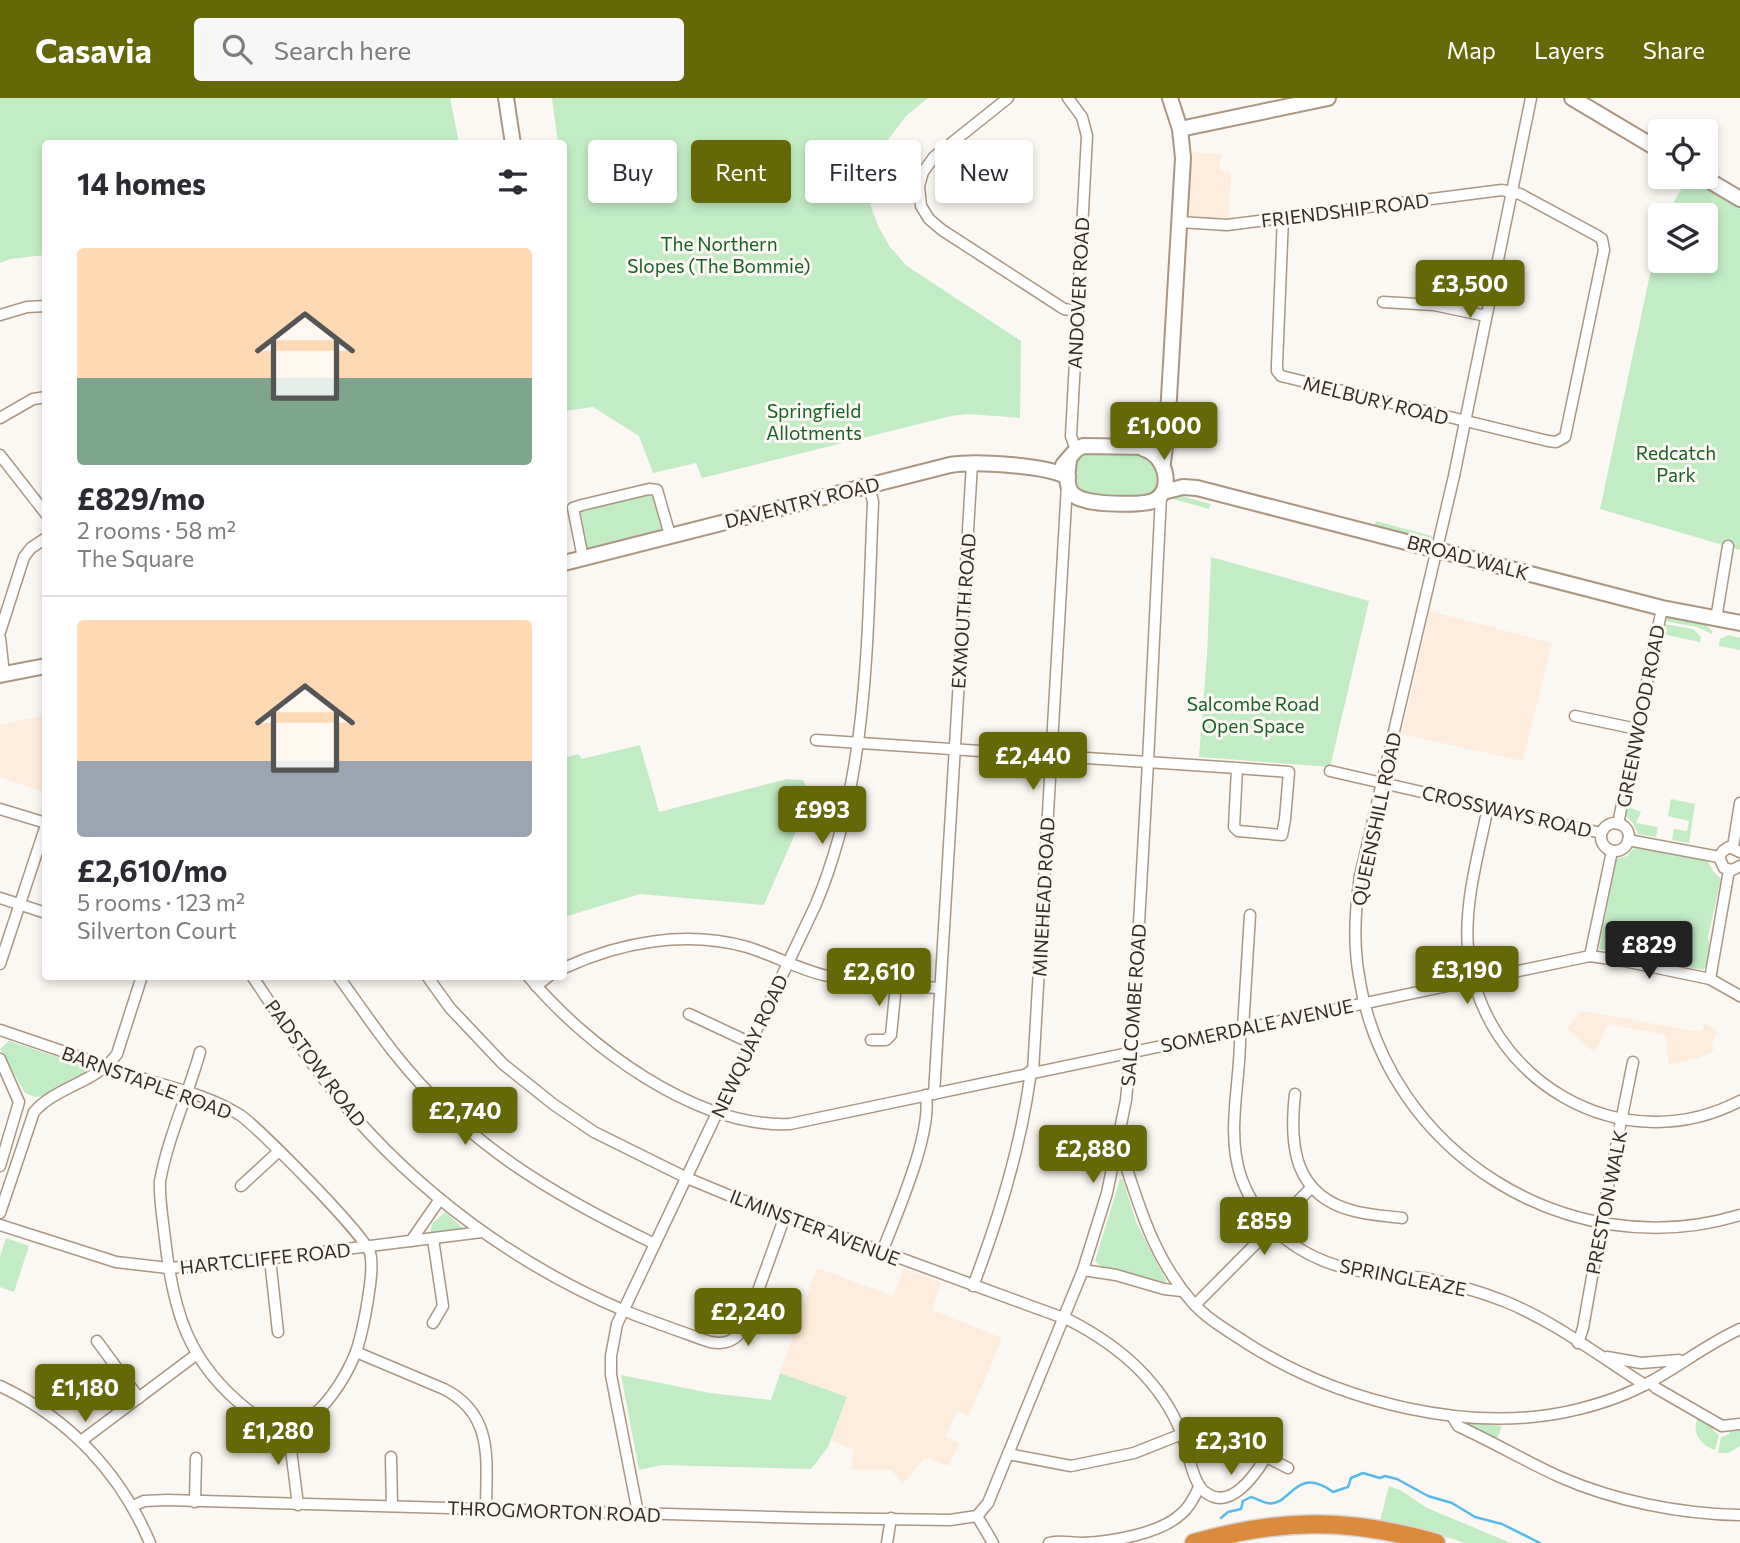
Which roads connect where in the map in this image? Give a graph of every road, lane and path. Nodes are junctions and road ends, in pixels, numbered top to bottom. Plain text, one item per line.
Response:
1 (506, 98) edge
2 (1008, 98) edge
3 (1068, 98) edge
4 (1170, 98) edge
5 (1328, 98) edge
6 (1531, 98) edge
7 (1572, 98) edge
8 (1261, 105) edge
9 (1180, 129) junction
10 (512, 140) edge
11 (1648, 143) edge
12 (1718, 186) edge
13 (1512, 191) junction
14 (1740, 199) edge
15 (1283, 218) junction
16 (1179, 222) junction
17 (1383, 302) dead end
18 (42, 306) edge
19 (1077, 311) junction
20 (0, 315) edge
21 (1486, 316) junction
22 (42, 398) edge
23 (0, 418) edge
24 (1464, 422) junction
25 (1166, 439) junction
26 (1144, 449) junction
27 (1073, 455) junction
28 (0, 456) edge
29 (972, 464) junction
30 (1163, 464) junction
31 (1044, 469) junction
32 (1068, 480) junction
33 (869, 485) junction
34 (1197, 488) junction
35 (1162, 494) junction
36 (1086, 501) junction
37 (1142, 504) junction
38 (42, 509) edge
39 (1065, 513) junction
40 (1161, 518) junction
41 (670, 535) junction
42 (42, 541) edge
43 (1728, 546) dead end
44 (1436, 549) junction
45 (583, 558) junction
46 (567, 562) edge
47 (0, 590) edge
48 (12, 594) junction
49 (1662, 608) junction
50 (1716, 619) junction
51 (1740, 623) edge
52 (0, 632) edge
53 (0, 639) edge
54 (42, 667) edge
55 (2, 675) edge
56 (1574, 716) dead end
57 (1637, 729) junction
58 (816, 740) dead end
59 (858, 743) junction
60 (954, 749) junction
61 (1051, 754) junction
62 (1149, 762) junction
63 (1237, 768) junction
64 (1330, 771) dead end
65 (1382, 783) junction
66 (1740, 803) edge
67 (1488, 807) junction
68 (0, 809) edge
69 (42, 823) edge
70 (1618, 824) junction
71 (1601, 833) junction
72 (42, 836) edge
73 (1628, 840) junction
74 (1736, 849) edge
75 (1612, 851) junction
76 (1719, 857) junction
77 (1740, 866) edge
78 (1729, 870) junction
79 (0, 898) edge
80 (20, 905) junction
81 (42, 912) edge
82 (1250, 915) dead end
83 (1590, 956) junction
84 (0, 964) edge
85 (788, 964) junction
86 (567, 967) edge
87 (1473, 979) junction
88 (1710, 979) junction
89 (141, 980) edge
90 (255, 980) edge
91 (341, 980) edge
92 (430, 980) edge
93 (531, 980) edge
94 (544, 980) edge
95 (896, 985) junction
96 (536, 986) junction
97 (940, 988) junction
98 (1740, 996) edge
99 (1364, 1003) junction
100 (689, 1014) dead end
101 (1241, 1029) junction
102 (0, 1030) edge
103 (871, 1040) dead end
104 (751, 1043) junction
105 (200, 1052) dead end
106 (1130, 1052) junction
107 (0, 1059) edge
108 (1633, 1062) dead end
109 (107, 1066) junction
110 (1031, 1072) junction
111 (188, 1093) junction
112 (1295, 1094) dead end
113 (930, 1095) junction
114 (1740, 1101) edge
115 (718, 1113) junction
116 (1621, 1119) junction
117 (279, 1150) junction
118 (1115, 1159) junction
119 (0, 1166) edge
120 (687, 1178) junction
121 (241, 1186) dead end
122 (1312, 1187) junction
123 (440, 1199) junction
124 (0, 1213) edge
125 (1740, 1215) edge
126 (785, 1216) junction
127 (1402, 1218) dead end
128 (1601, 1223) junction
129 (0, 1225) edge
130 (1271, 1227) junction
131 (482, 1232) junction
132 (433, 1239) junction
133 (411, 1241) junction
134 (655, 1244) junction
135 (366, 1247) junction
136 (882, 1252) junction
137 (270, 1259) junction
138 (168, 1268) junction
139 (1083, 1270) junction
140 (973, 1286) junction
141 (1182, 1291) junction
142 (1195, 1305) junction
143 (624, 1310) junction
144 (1064, 1319) junction
145 (433, 1323) dead end
146 (1740, 1329) edge
147 (278, 1332) dead end
148 (97, 1341) dead end
149 (1578, 1342) junction
150 (356, 1352) junction
151 (197, 1354) junction
152 (1599, 1356) junction
153 (1684, 1360) junction
154 (1648, 1383) junction
155 (0, 1386) edge
156 (139, 1398) junction
157 (1452, 1416) junction
158 (1740, 1423) edge
159 (289, 1426) junction
160 (1182, 1434) junction
161 (81, 1441) junction
162 (1247, 1447) dead end
163 (1008, 1454) junction
164 (391, 1457) dead end
165 (1266, 1457) junction
166 (196, 1458) dead end
167 (1288, 1468) dead end
168 (1199, 1487) junction
169 (195, 1502) junction
170 (298, 1505) junction
171 (133, 1506) junction
172 (392, 1506) junction
173 (486, 1509) junction
174 (638, 1513) junction
175 (1740, 1515) edge
176 (977, 1516) junction
177 (891, 1518) junction
178 (1223, 1539) edge
179 (150, 1543) edge
180 (887, 1543) edge
181 (993, 1543) edge
182 (1049, 1543) edge
183 (1082, 1543) edge
184 (1194, 1543) edge
185 (1436, 1543) edge

1 - 10 street
2 - 19 street
3 - 19 street, ANDOVER ROAD
4 - 9 street
5 - 8 street
6 - 13 street, QUEENSHILL ROAD
7 - 11 street
8 - 9 street
9 - 16 street
12 - 14 street
13 - 15 street, FRIENDSHIP ROAD
13 - 21 street, QUEENSHILL ROAD
13 - 24 street
15 - 16 street, FRIENDSHIP ROAD
15 - 24 street, MELBURY ROAD
16 - 25 street
17 - 21 street
18 - 20 street
19 - 27 street, ANDOVER ROAD
21 - 24 street, QUEENSHILL ROAD
22 - 23 street
24 - 44 street, QUEENSHILL ROAD
25 - 26 street
25 - 30 street
26 - 27 street
26 - 30 street
27 - 31 street, DAVENTRY ROAD
27 - 32 street
28 - 38 street
29 - 31 street, DAVENTRY ROAD
29 - 33 street, DAVENTRY ROAD
29 - 60 street, EXMOUTH ROAD
30 - 34 street, BROAD WALK
30 - 35 street
31 - 32 street, DAVENTRY ROAD
32 - 36 street
32 - 39 street, MINEHEAD ROAD
33 - 41 street, DAVENTRY ROAD
33 - 59 street, NEWQUAY ROAD
34 - 35 street, BROAD WALK
34 - 44 street, BROAD WALK
35 - 37 street
35 - 40 street, SALCOMBE ROAD
36 - 37 street
36 - 39 street
37 - 40 street
39 - 61 street, MINEHEAD ROAD
40 - 62 street, SALCOMBE ROAD
41 - 45 street, DAVENTRY ROAD
41 - 45 street
42 - 48 street
43 - 50 street
44 - 49 street, BROAD WALK
44 - 65 street, QUEENSHILL ROAD
45 - 46 street, DAVENTRY ROAD
47 - 48 street
48 - 52 street
49 - 50 street, BROAD WALK
49 - 57 street, GREENWOOD ROAD
50 - 51 street, BROAD WALK
53 - 55 street
54 - 55 street
56 - 57 street
57 - 70 street, GREENWOOD ROAD
58 - 59 street
59 - 60 street
59 - 85 street, NEWQUAY ROAD
60 - 61 street
60 - 97 street, EXMOUTH ROAD
61 - 62 street
61 - 110 street, MINEHEAD ROAD
62 - 63 street
62 - 106 street, SALCOMBE ROAD
63 - 63 street
64 - 65 street, CROSSWAYS ROAD
65 - 67 street, CROSSWAYS ROAD
65 - 99 street, QUEENSHILL ROAD
66 - 74 street
67 - 71 street, CROSSWAYS ROAD
67 - 87 street
68 - 69 street
70 - 71 street
70 - 73 street
71 - 75 street
72 - 80 street
73 - 75 street
73 - 76 street
74 - 76 street
75 - 83 street
76 - 78 street
77 - 78 street
78 - 88 street
79 - 80 street
80 - 81 street
80 - 84 street
82 - 101 street, SPRINGLEAZE
83 - 87 street, SOMERDALE AVENUE
83 - 88 street, SOMERDALE AVENUE
85 - 86 street
85 - 95 street
85 - 104 street, NEWQUAY ROAD
87 - 99 street, SOMERDALE AVENUE
87 - 116 street
88 - 98 street, SOMERDALE AVENUE
89 - 109 street
90 - 123 street, PADSTOW ROAD
91 - 134 street
92 - 120 street, ILMINSTER AVENUE
93 - 96 street, SOMERDALE AVENUE
94 - 96 street
95 - 97 street
95 - 103 street
96 - 115 street, SOMERDALE AVENUE
97 - 113 street, EXMOUTH ROAD
99 - 101 street, SOMERDALE AVENUE
99 - 128 street, QUEENSHILL ROAD
100 - 104 street
101 - 106 street, SOMERDALE AVENUE
101 - 130 street, SPRINGLEAZE
102 - 109 street, BARNSTAPLE ROAD
104 - 115 street, NEWQUAY ROAD
105 - 111 street
106 - 110 street, SOMERDALE AVENUE
106 - 118 street, SALCOMBE ROAD
107 - 119 street
108 - 116 street, PRESTON WALK
109 - 111 street, BARNSTAPLE ROAD
109 - 124 street
110 - 113 street, SOMERDALE AVENUE
110 - 140 street, MINEHEAD ROAD
111 - 117 street, BARNSTAPLE ROAD
111 - 138 street
112 - 122 street
113 - 115 street, SOMERDALE AVENUE
113 - 136 street, EXMOUTH ROAD
114 - 116 street
115 - 120 street, NEWQUAY ROAD
116 - 128 street, PRESTON WALK
117 - 121 street
117 - 135 street, BARNSTAPLE ROAD
118 - 139 street, SALCOMBE ROAD
118 - 141 street
120 - 126 street, ILMINSTER AVENUE
120 - 134 street, NEWQUAY ROAD
122 - 127 street
122 - 130 street
123 - 131 street, PADSTOW ROAD
123 - 133 street
125 - 128 street, QUEENSHILL ROAD
126 - 136 street, ILMINSTER AVENUE
126 - 143 street, PADSTOW ROAD
128 - 149 street, PRESTON WALK
129 - 138 street, HARTCLIFFE ROAD
130 - 142 street
130 - 149 street, SPRINGLEAZE
131 - 132 street, HARTCLIFFE ROAD
131 - 143 street, PADSTOW ROAD
132 - 133 street, HARTCLIFFE ROAD
132 - 145 street
133 - 135 street, HARTCLIFFE ROAD
134 - 143 street, NEWQUAY ROAD
135 - 137 street, HARTCLIFFE ROAD
135 - 150 street
136 - 140 street, ILMINSTER AVENUE
137 - 138 street, HARTCLIFFE ROAD
137 - 147 street
138 - 151 street
139 - 141 street
139 - 144 street, SALCOMBE ROAD
140 - 144 street, ILMINSTER AVENUE
141 - 142 street
142 - 157 street
143 - 174 street, NEWQUAY ROAD
144 - 160 street, ILMINSTER AVENUE
144 - 163 street, SALCOMBE ROAD
146 - 153 street
148 - 156 street
149 - 152 street, SPRINGLEAZE
150 - 159 street
150 - 173 street
151 - 156 street
151 - 159 street
152 - 153 street
152 - 154 street, SPRINGLEAZE
153 - 154 street
154 - 157 street
154 - 158 street, SPRINGLEAZE
155 - 161 street
156 - 161 street
157 - 175 street
159 - 170 street
160 - 163 street
160 - 168 street, ILMINSTER AVENUE
161 - 171 street
162 - 165 street
163 - 176 street, SALCOMBE ROAD
164 - 172 street
165 - 167 street
165 - 168 street
166 - 169 street
168 - 183 street
169 - 170 street, THROGMORTON ROAD
169 - 171 street, THROGMORTON ROAD
170 - 172 street, THROGMORTON ROAD
171 - 179 street
172 - 173 street, THROGMORTON ROAD
173 - 174 street, THROGMORTON ROAD
174 - 177 street, THROGMORTON ROAD
176 - 177 street, THROGMORTON ROAD
176 - 181 street
177 - 180 street
178 - 184 highway
178 - 185 highway
182 - 183 street

